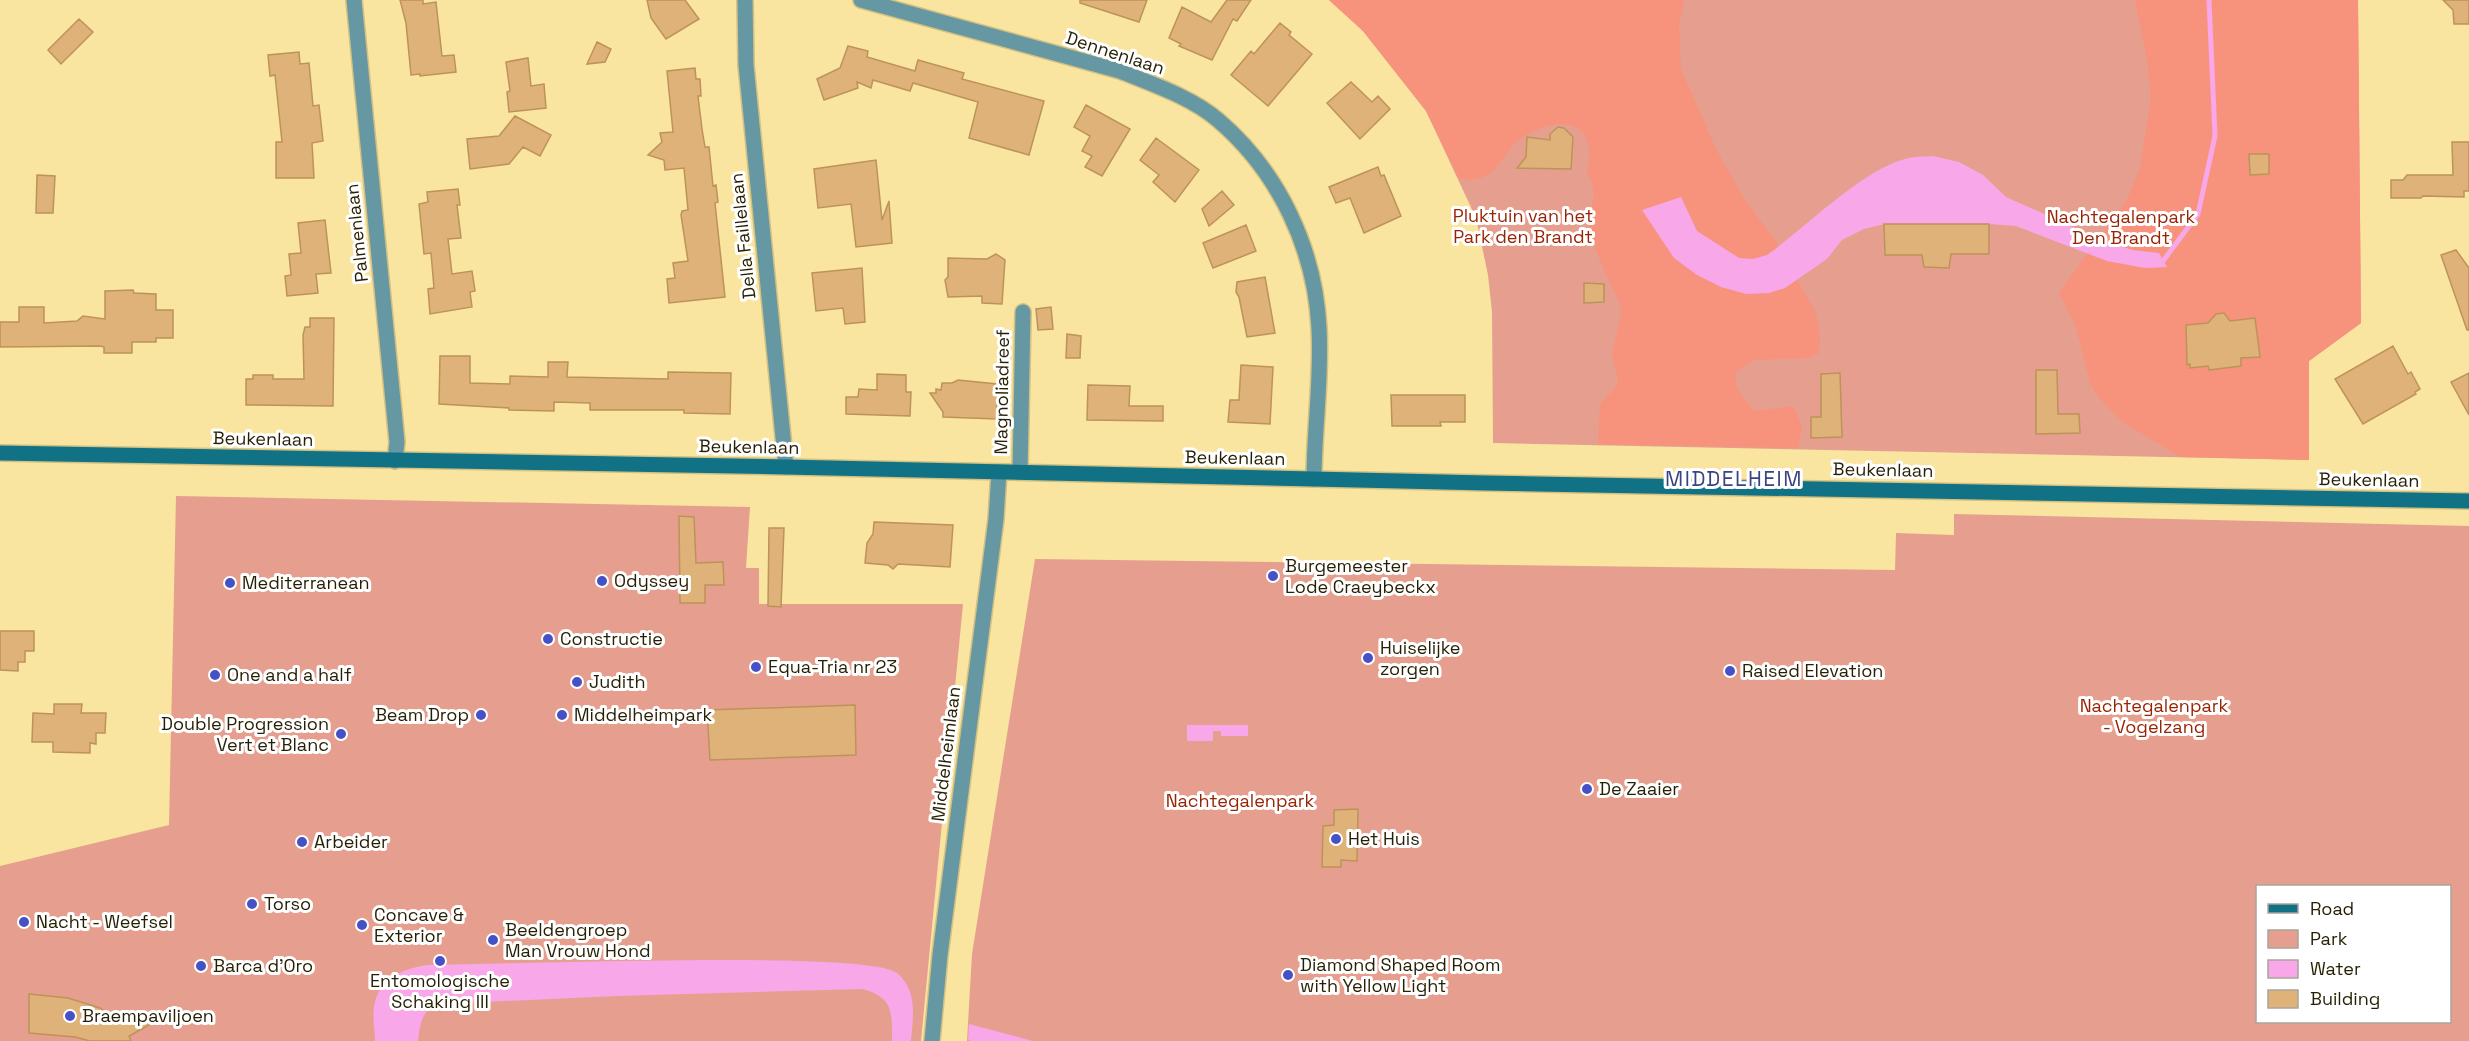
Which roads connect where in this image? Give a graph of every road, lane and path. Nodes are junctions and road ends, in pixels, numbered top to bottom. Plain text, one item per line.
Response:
1 (354, 0) edge
2 (745, 0) edge
3 (861, 0) edge
4 (1023, 312) dead end
5 (0, 453) edge
6 (395, 461) junction
7 (786, 467) junction
8 (999, 472) junction
9 (1020, 472) junction
10 (1314, 479) junction
11 (2469, 501) edge
12 (932, 1041) edge

1 - 6 street, Palmenlaan
2 - 7 street, Della Faillelaan
3 - 10 street, Dennenlaan
4 - 9 street, Magnoliadreef
5 - 6 street, Beukenlaan
6 - 7 street, Beukenlaan
7 - 8 street, Beukenlaan
8 - 9 street, Beukenlaan
8 - 12 street, Middelheimlaan
9 - 10 street, Beukenlaan
10 - 11 street, Beukenlaan

